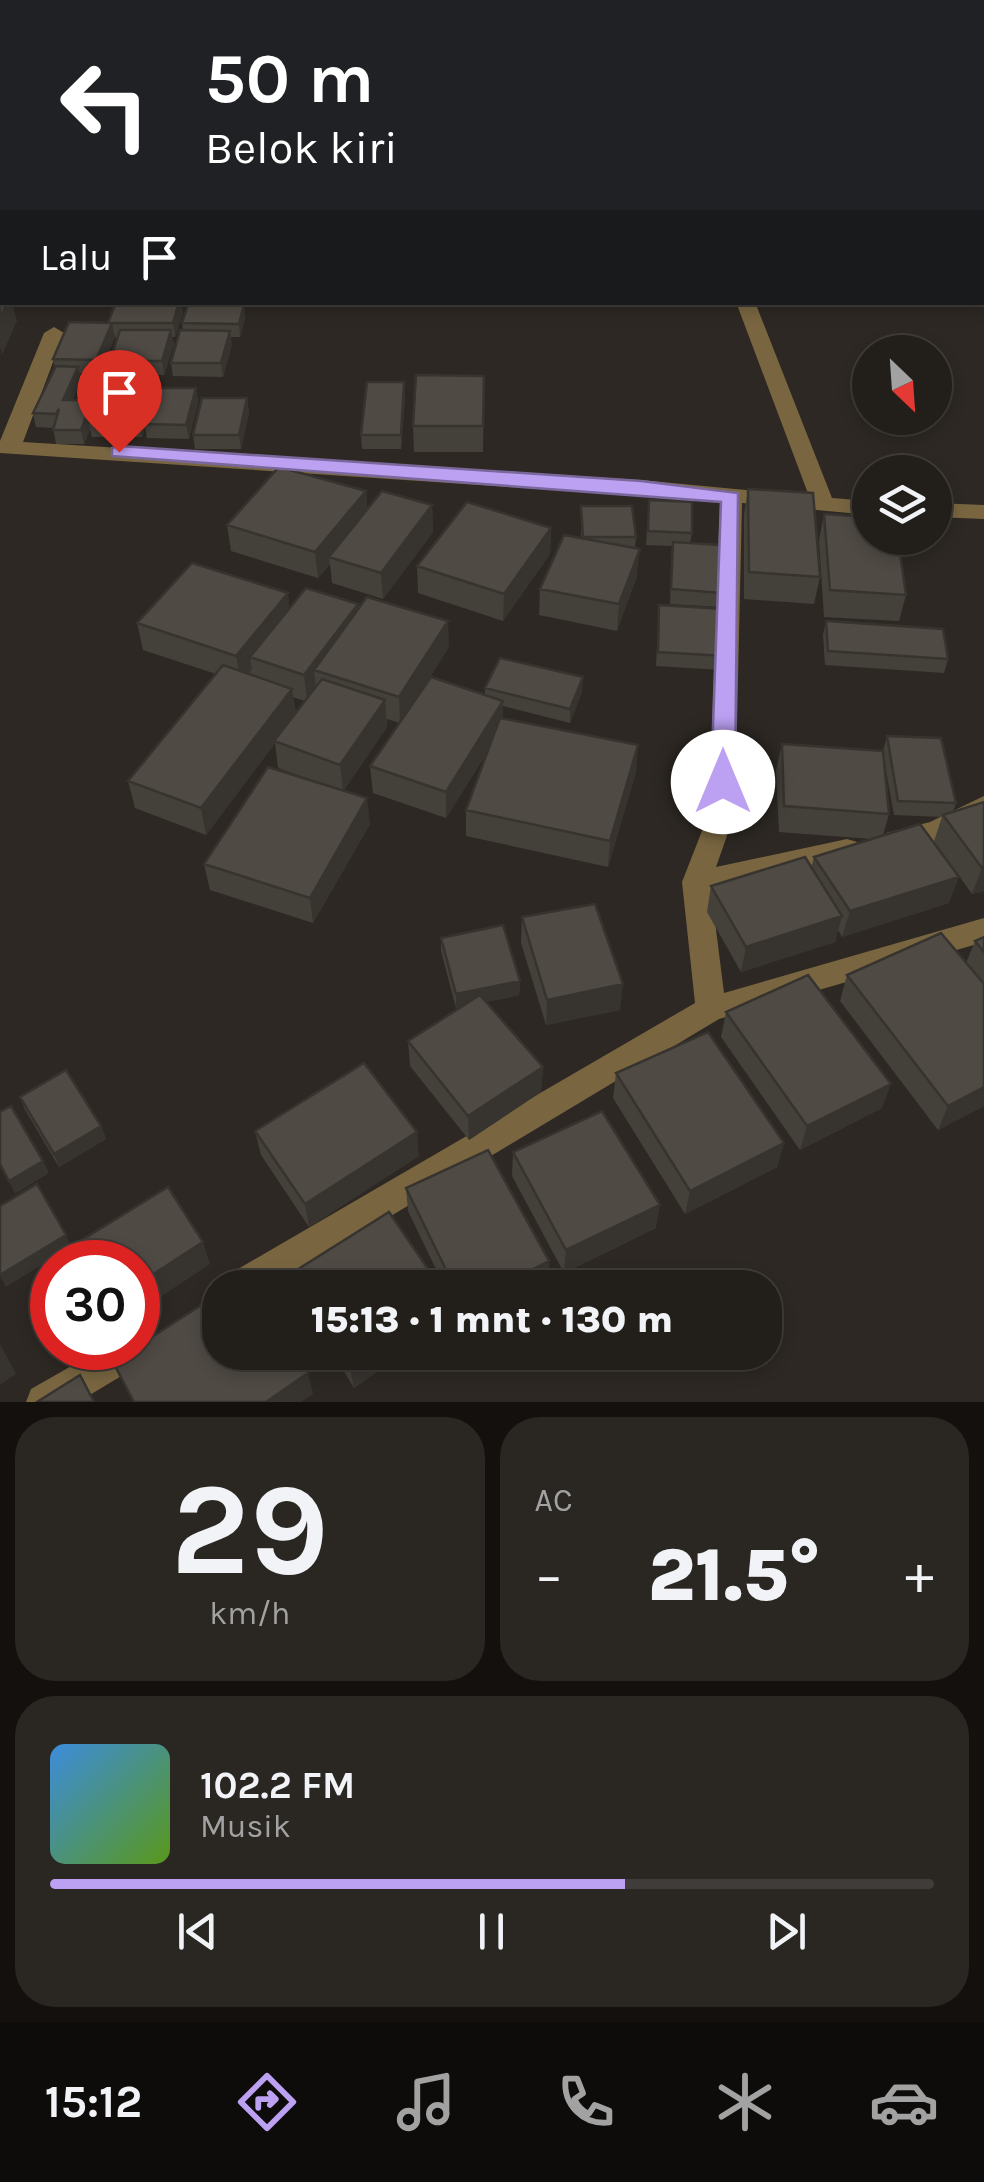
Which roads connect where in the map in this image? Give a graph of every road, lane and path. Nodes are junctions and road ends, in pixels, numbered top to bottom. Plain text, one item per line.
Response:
1 (746, 305) edge
2 (54, 333) dead end
3 (6, 447) edge
4 (731, 497) junction
5 (824, 506) junction
6 (852, 507) edge
7 (952, 511) edge
8 (984, 512) edge
9 (984, 806) edge
10 (696, 882) junction
11 (984, 930) edge
12 (711, 1010) junction
13 (269, 1270) edge
14 (170, 1328) edge
15 (160, 1334) edge
16 (98, 1370) edge
17 (44, 1402) edge

1 - 5 street
2 - 3 street
3 - 4 street
4 - 5 street
4 - 10 street
5 - 6 street
7 - 8 street
9 - 10 street
10 - 12 street
11 - 12 street
12 - 13 street
14 - 15 street
16 - 17 street

